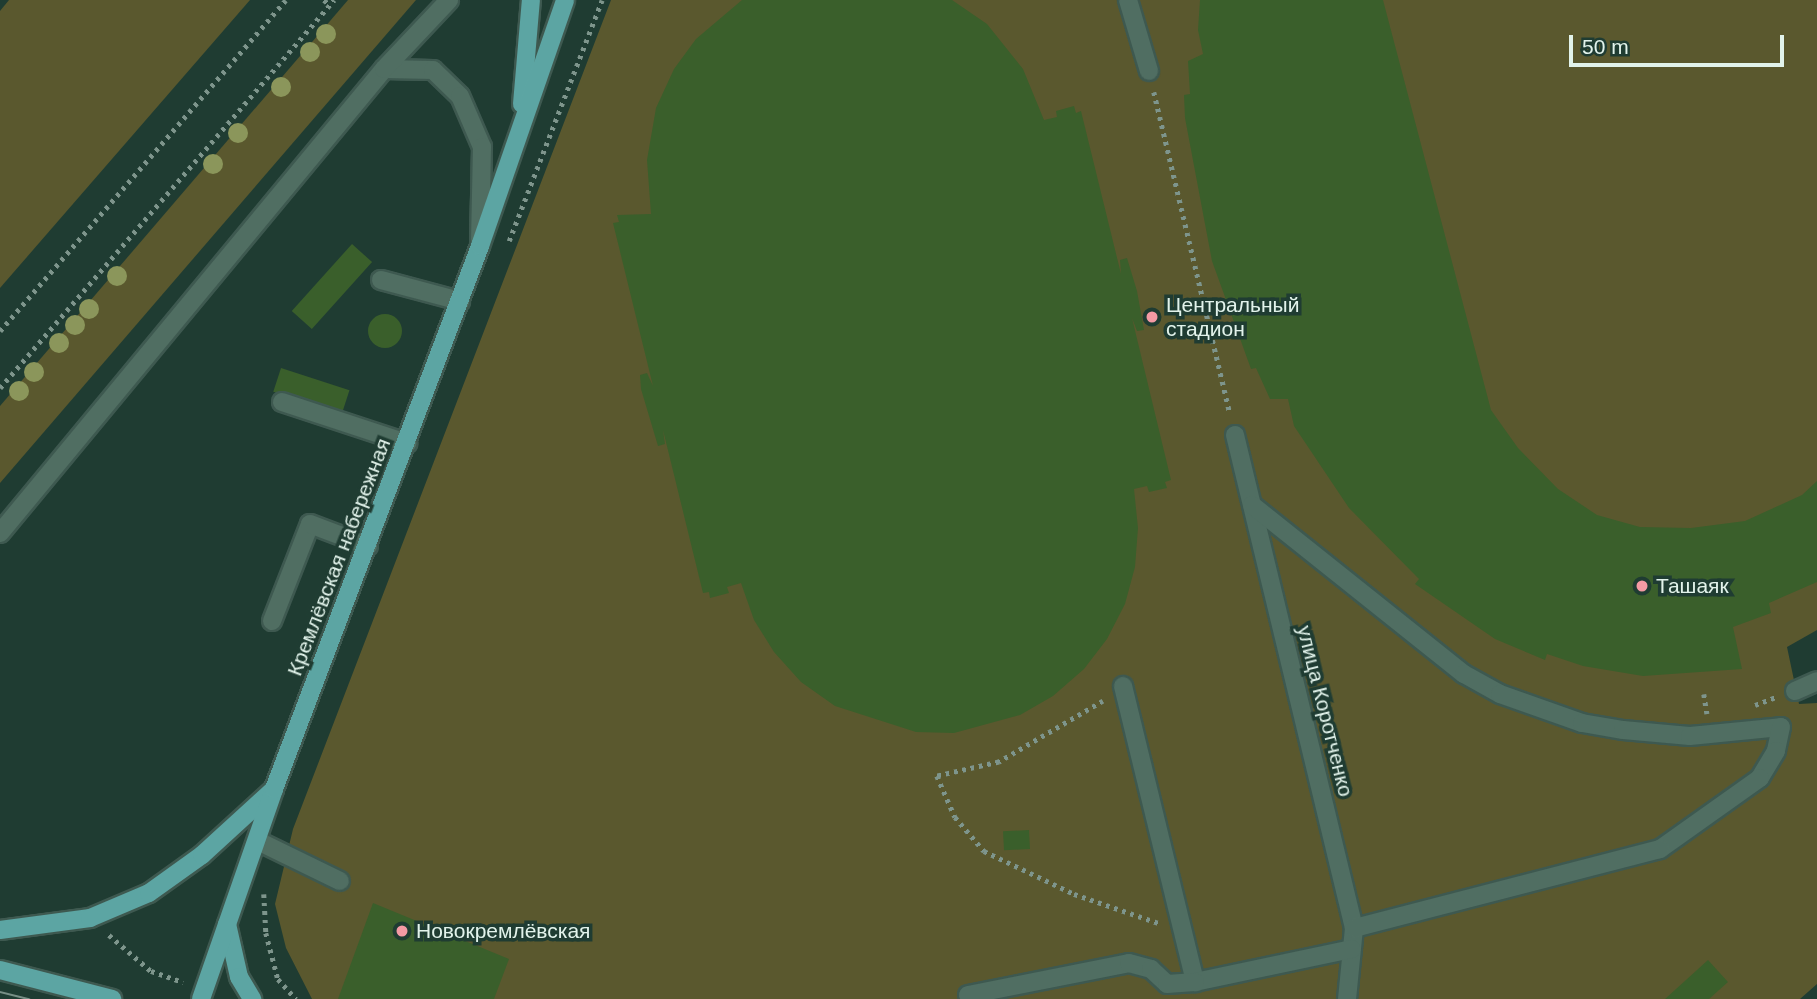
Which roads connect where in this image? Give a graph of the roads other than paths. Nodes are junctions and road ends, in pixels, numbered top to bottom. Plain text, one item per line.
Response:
1 (449, 0) edge
2 (531, 0) edge
3 (565, 0) edge
4 (1128, 0) edge
5 (384, 69) junction
6 (1149, 71) road end
7 (520, 132) junction
8 (480, 246) junction
9 (381, 280) dead end
10 (460, 301) junction
11 (282, 402) dead end
12 (1235, 435) road end
13 (407, 443) junction
14 (1252, 505) junction
15 (0, 533) edge
16 (368, 546) junction
17 (272, 621) dead end
18 (1817, 681) edge
19 (1122, 686) road end
20 (1795, 691) road end
21 (274, 789) junction
22 (267, 845) junction
23 (340, 881) dead end
24 (227, 925) junction
25 (1354, 928) junction
26 (0, 930) edge
27 (1352, 949) junction
28 (0, 970) edge
29 (1195, 982) junction
30 (202, 994) edge
31 (968, 995) dead end
32 (111, 999) edge
33 (252, 999) edge
34 (1347, 999) edge

1 - 5 street
2 - 7 main road, Кремлёвская набережная
3 - 7 main road, Кремлёвская набережная
4 - 6 street
5 - 8 street
5 - 15 street
7 - 8 main road, Кремлёвская набережная
8 - 10 main road, Кремлёвская набережная
9 - 10 street
10 - 13 main road, Кремлёвская набережная
11 - 13 street
12 - 14 street, улица Коротченко
13 - 16 main road, Кремлёвская набережная
14 - 25 street, улица Коротченко
14 - 25 street
16 - 17 street
16 - 21 main road, Кремлёвская набережная
18 - 20 street
19 - 29 street
21 - 22 main road, Кремлёвская набережная
21 - 26 main road
22 - 23 street
22 - 24 main road, Кремлёвская набережная
24 - 30 main road, Кремлёвская набережная
24 - 33 main road
25 - 27 street, улица Коротченко
27 - 29 street
27 - 34 street, улица Коротченко
28 - 32 main road
29 - 31 street

